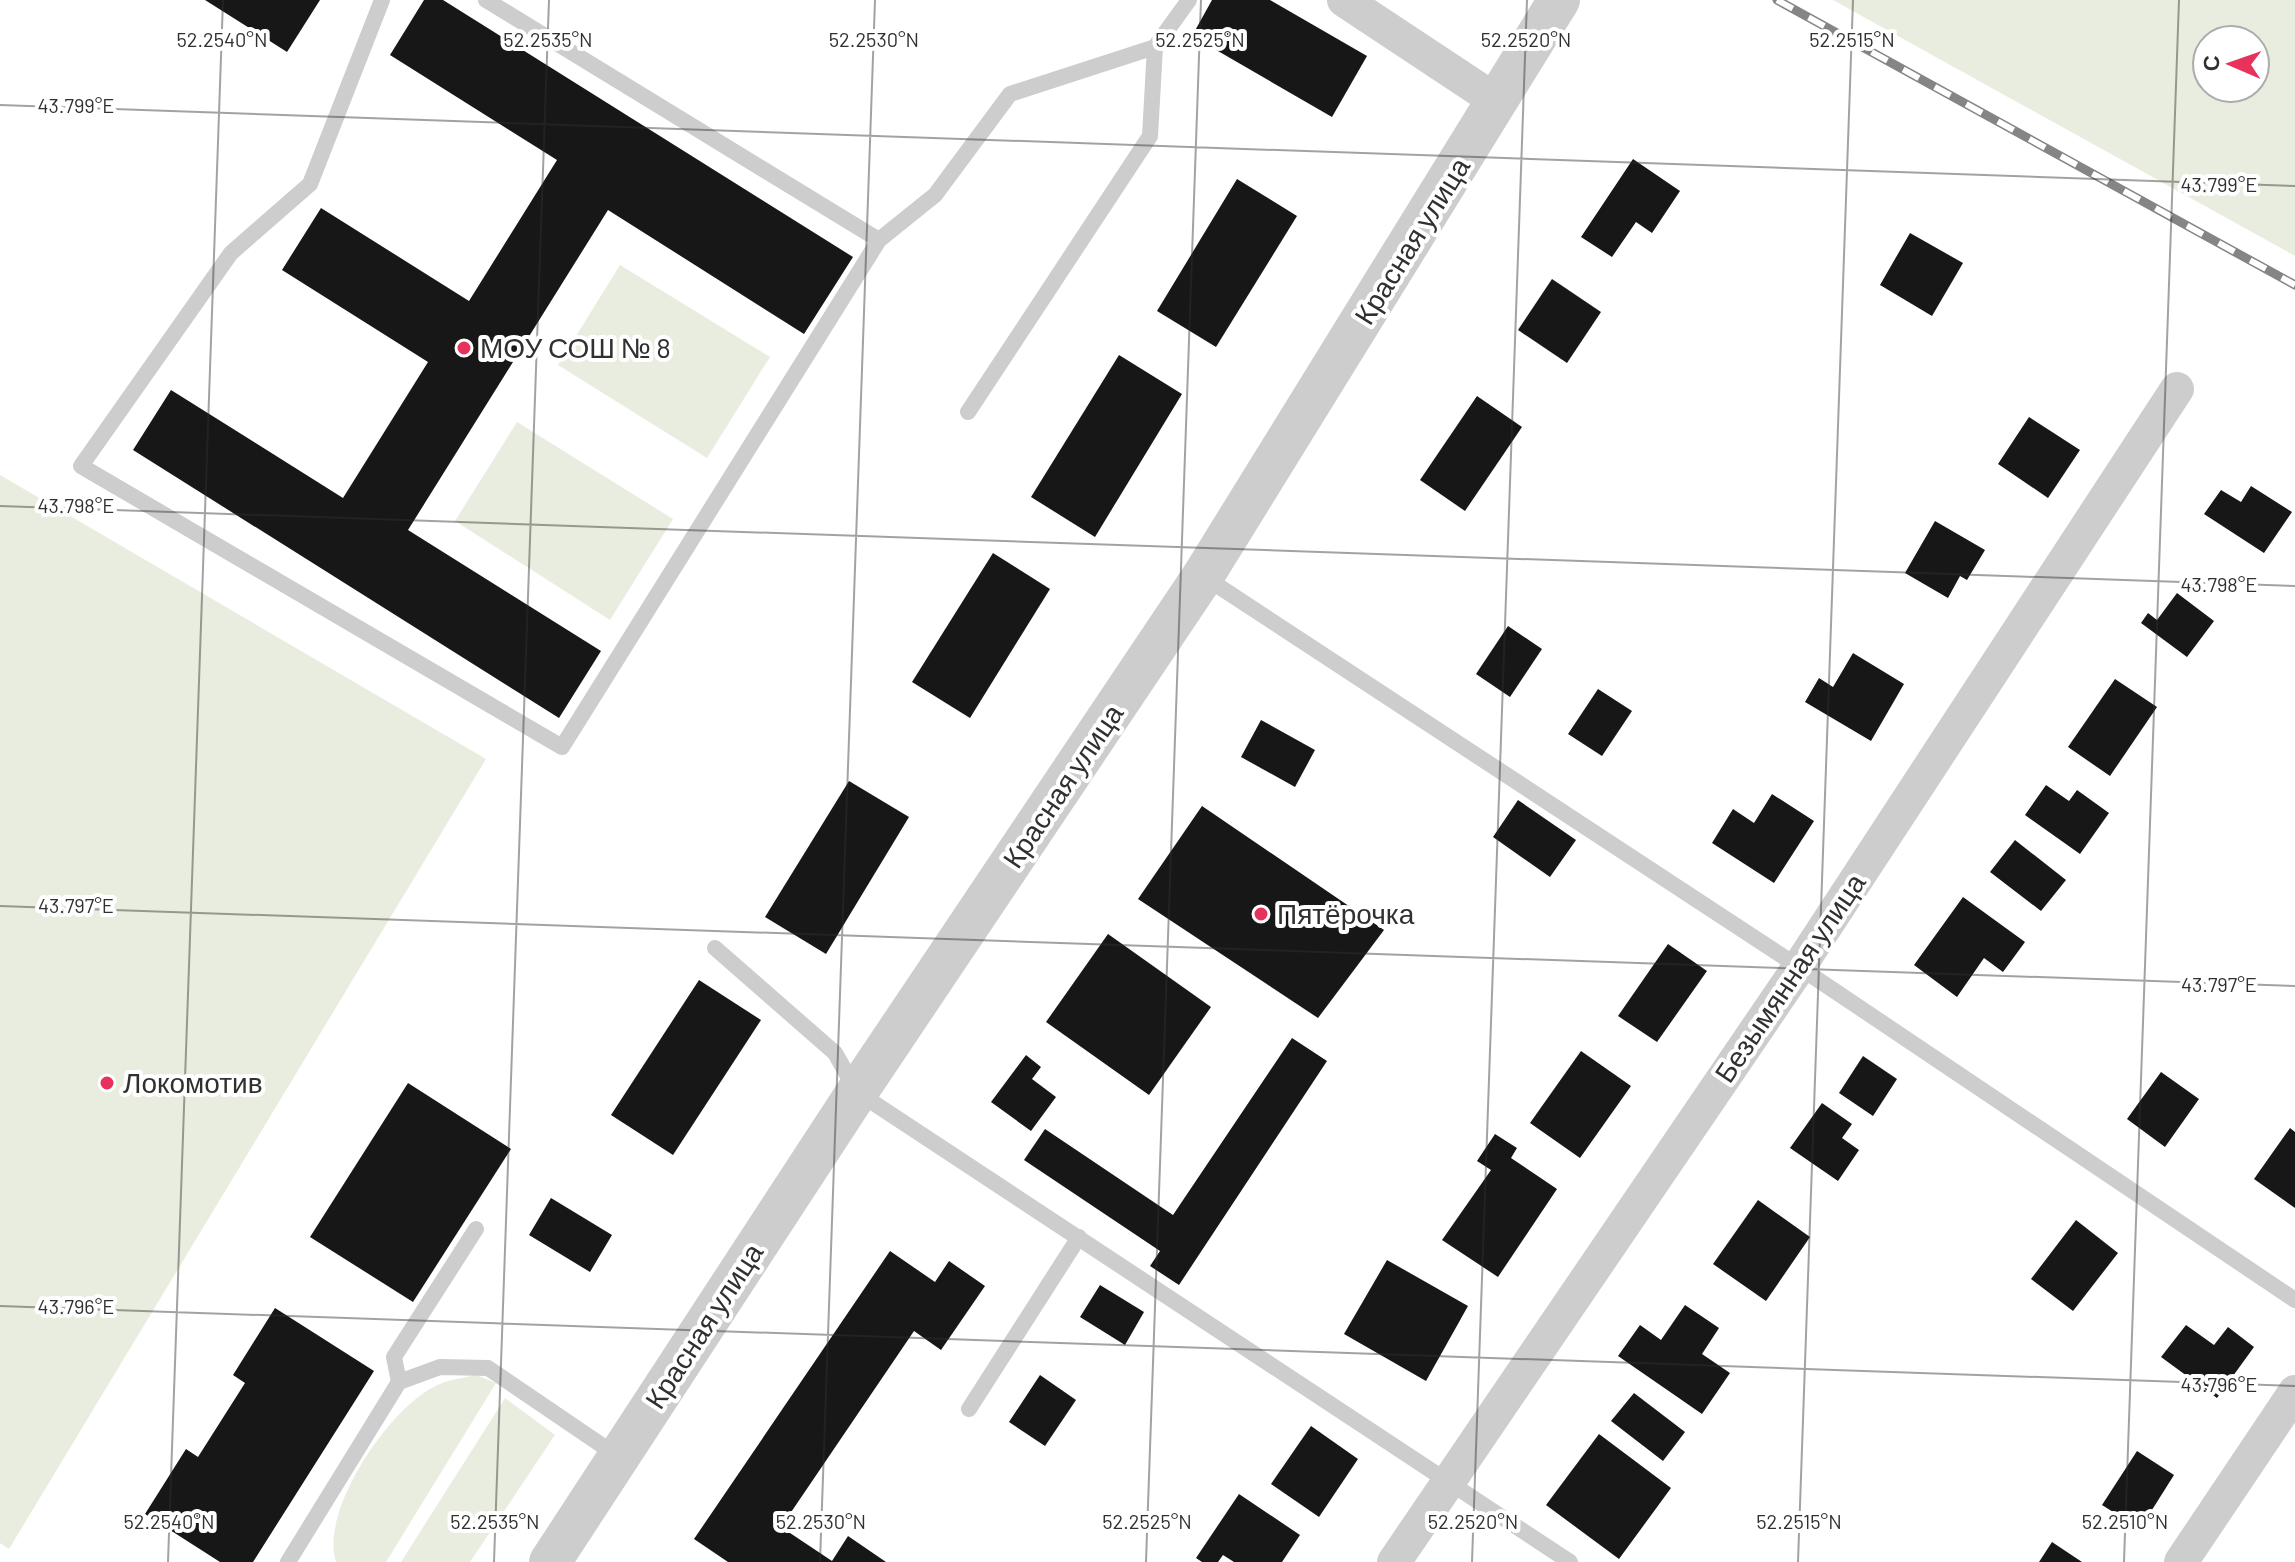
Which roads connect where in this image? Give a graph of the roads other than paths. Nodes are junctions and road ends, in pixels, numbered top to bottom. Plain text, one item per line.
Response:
1 (382, 0) edge
2 (486, 0) edge
3 (1189, 0) edge
4 (1344, 0) edge
5 (1559, 0) edge
6 (1155, 47) junction
7 (1498, 102) junction
8 (879, 240) junction
9 (2177, 389) dead end
10 (968, 412) dead end
11 (1203, 576) junction
12 (715, 948) dead end
13 (1799, 967) junction
14 (857, 1092) junction
15 (476, 1229) dead end
16 (1079, 1237) junction
17 (2295, 1300) edge
18 (399, 1382) junction
19 (2295, 1392) edge
20 (969, 1409) dead end
21 (619, 1457) junction
22 (1448, 1480) junction
23 (555, 1560) edge
24 (288, 1562) edge
25 (1394, 1562) edge
26 (1570, 1562) edge
27 (2181, 1562) edge

1 - 8 lane
2 - 8 lane
3 - 6 lane
4 - 7 street
5 - 7 street, Красная улица
6 - 8 lane
6 - 10 lane
7 - 11 street, Красная улица
9 - 13 street, Безымянная улица
11 - 13 lane
11 - 14 street, Красная улица
12 - 14 lane
13 - 17 lane
13 - 22 street, Безымянная улица
14 - 16 lane
14 - 21 street, Красная улица
15 - 18 lane
16 - 20 lane
16 - 22 lane
18 - 21 lane
18 - 24 lane
19 - 27 street
21 - 23 street, Красная улица
22 - 25 street, Безымянная улица
22 - 26 lane

